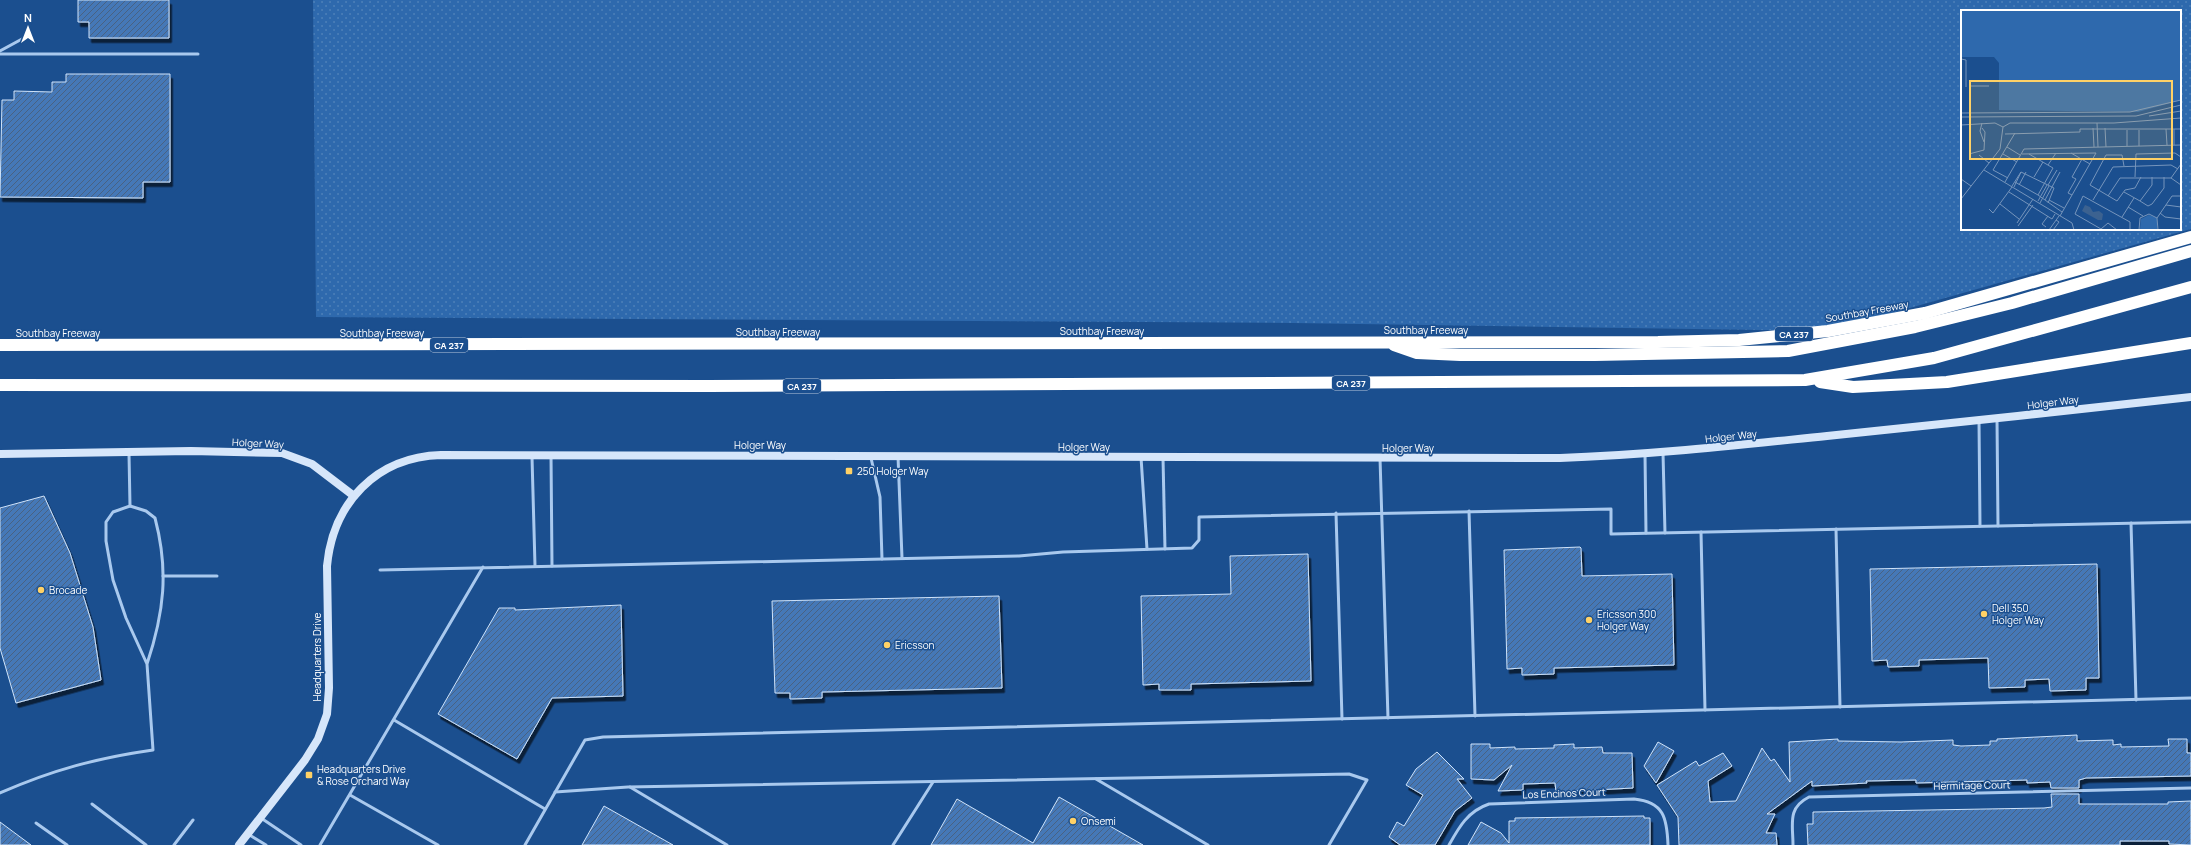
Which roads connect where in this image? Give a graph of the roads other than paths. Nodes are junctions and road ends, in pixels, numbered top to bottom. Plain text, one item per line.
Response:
1 (22, 39) dead end
2 (0, 52) edge
3 (198, 54) dead end
4 (2191, 237) edge
5 (2191, 251) edge
6 (2191, 287) edge
7 (1385, 342) junction
8 (2191, 343) edge
9 (0, 345) edge
10 (1805, 380) junction
11 (0, 385) edge
12 (2191, 396) edge
13 (1997, 419) junction
14 (1979, 421) junction
15 (129, 452) junction
16 (1663, 453) junction
17 (0, 454) edge
18 (1645, 454) junction
19 (532, 455) junction
20 (551, 455) junction
21 (871, 456) junction
22 (898, 456) junction
23 (1141, 457) junction
24 (1163, 457) junction
25 (1380, 458) junction
26 (354, 496) junction
27 (130, 506) junction
28 (1470, 511) junction
29 (1381, 513) junction
30 (1336, 514) junction
31 (2191, 522) edge
32 (2131, 523) junction
33 (1980, 526) junction
34 (1998, 526) junction
35 (1836, 529) junction
36 (1701, 532) junction
37 (1646, 533) junction
38 (1665, 533) junction
39 (1147, 549) junction
40 (1165, 549) junction
41 (902, 558) junction
42 (882, 559) junction
43 (535, 566) junction
44 (552, 566) junction
45 (483, 567) junction
46 (380, 570) dead end
47 (163, 576) junction
48 (217, 576) dead end
49 (147, 664) junction
50 (2191, 698) edge
51 (2136, 700) junction
52 (1840, 707) junction
53 (1705, 710) junction
54 (1475, 716) junction
55 (1388, 718) junction
56 (1342, 719) junction
57 (394, 720) junction
58 (1096, 779) junction
59 (933, 782) junction
60 (628, 787) junction
61 (2191, 788) edge
62 (555, 792) junction
63 (0, 794) edge
64 (350, 795) junction
65 (92, 804) dead end
66 (545, 809) junction
67 (260, 818) junction
68 (193, 820) dead end
69 (36, 823) dead end
70 (248, 834) junction
71 (67, 845) edge
72 (146, 845) edge
73 (174, 845) edge
74 (239, 845) edge
75 (266, 845) edge
76 (301, 845) edge
77 (320, 845) edge
78 (438, 845) edge
79 (525, 845) edge
80 (727, 845) edge
81 (893, 845) edge
82 (1208, 845) edge
83 (1330, 845) edge
84 (1449, 845) edge
85 (1668, 845) edge
86 (1793, 845) edge

1 - 2 lane
2 - 3 lane
4 - 7 highway, Southbay Freeway / CA 237
5 - 7 highway
6 - 10 highway, CA 237
7 - 9 highway, Southbay Freeway / CA 237
8 - 10 highway
10 - 11 highway, CA 237
12 - 13 street, Holger Way
13 - 14 street, Holger Way
13 - 34 lane
14 - 16 street, Holger Way
14 - 33 lane
15 - 17 street, Holger Way
15 - 26 street, Holger Way
15 - 27 lane
16 - 18 street, Holger Way
16 - 38 lane
18 - 25 street, Holger Way
18 - 37 lane
19 - 20 street, Holger Way
19 - 26 street, Holger Way
19 - 43 lane
20 - 21 street, Holger Way
20 - 44 lane
21 - 22 street, Holger Way
21 - 42 lane
22 - 23 street, Holger Way
22 - 41 lane
23 - 24 street, Holger Way
23 - 39 lane
24 - 25 street, Holger Way
24 - 40 lane
25 - 29 lane
26 - 67 street, Headquarters Drive
27 - 47 lane
27 - 49 lane
28 - 29 lane
28 - 37 lane
28 - 54 lane
29 - 30 lane
29 - 55 lane
30 - 40 lane
30 - 56 lane
31 - 32 lane
32 - 34 lane
32 - 51 lane
33 - 34 lane
33 - 35 lane
35 - 36 lane
35 - 52 lane
36 - 38 lane
36 - 53 lane
37 - 38 lane
39 - 40 lane
39 - 41 lane
41 - 42 lane
42 - 44 lane
43 - 44 lane
43 - 45 lane
45 - 46 lane
45 - 57 lane
47 - 48 lane
47 - 49 lane
49 - 63 lane
50 - 51 lane
51 - 52 lane
52 - 53 lane
53 - 54 lane
54 - 55 lane
55 - 56 lane
56 - 62 lane
57 - 64 lane
57 - 66 lane
58 - 59 lane
58 - 82 lane
58 - 83 lane
59 - 60 lane
59 - 81 lane
60 - 62 lane
60 - 80 lane
61 - 86 lane, Hermitage Court
62 - 66 lane
64 - 77 lane
64 - 78 lane
65 - 72 lane
66 - 79 lane
67 - 70 street, Headquarters Drive
67 - 76 lane
68 - 73 lane
69 - 71 lane
70 - 74 street, Headquarters Drive
70 - 75 lane
84 - 85 lane, Los Encinos Court

